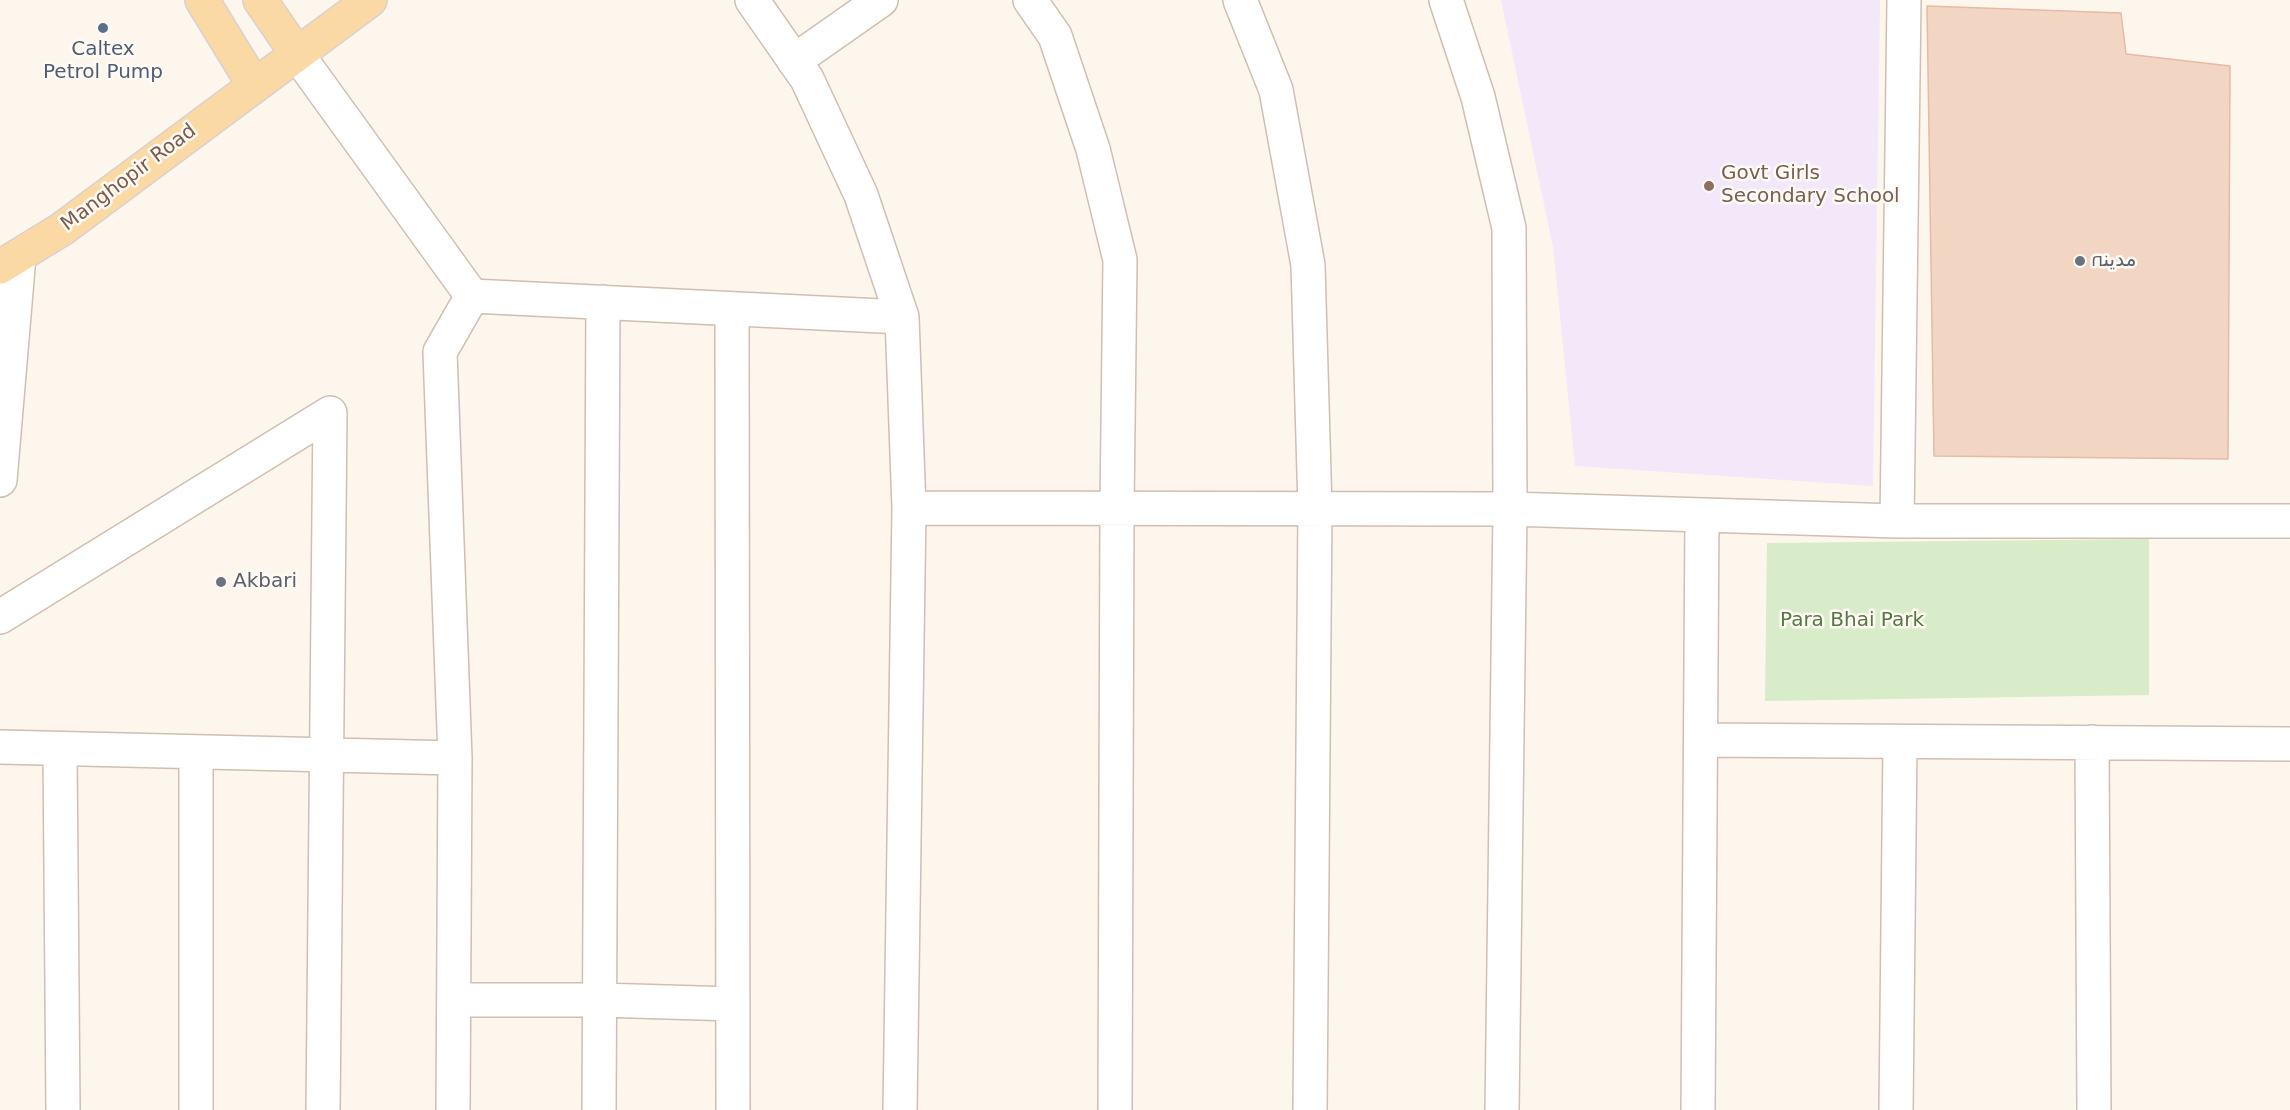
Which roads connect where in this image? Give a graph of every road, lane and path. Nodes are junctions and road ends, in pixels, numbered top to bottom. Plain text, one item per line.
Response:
1 (202, 0) edge
2 (260, 0) edge
3 (370, 0) edge
4 (752, 0) edge
5 (881, 0) edge
6 (1030, 0) edge
7 (1240, 0) edge
8 (1446, 0) edge
9 (1904, 0) edge
10 (297, 54) junction
11 (794, 61) junction
12 (254, 85) junction
13 (9, 261) edge
14 (472, 296) junction
15 (603, 303) junction
16 (732, 309) junction
17 (902, 317) junction
18 (0, 480) edge
19 (909, 508) junction
20 (1117, 508) junction
21 (1315, 509) junction
22 (1510, 509) junction
23 (1702, 515) junction
24 (1898, 521) junction
25 (2290, 521) edge
26 (0, 617) edge
27 (1701, 740) junction
28 (1900, 742) junction
29 (2092, 742) junction
30 (2290, 744) edge
31 (0, 747) edge
32 (60, 749) junction
33 (196, 752) junction
34 (327, 755) junction
35 (455, 758) junction
36 (454, 1000) junction
37 (600, 1000) junction
38 (733, 1004) junction
39 (63, 1110) edge
40 (196, 1110) edge
41 (324, 1110) edge
42 (453, 1110) edge
43 (599, 1110) edge
44 (733, 1110) edge
45 (900, 1110) edge
46 (1115, 1110) edge
47 (1310, 1110) edge
48 (1502, 1110) edge
49 (1698, 1110) edge
50 (1896, 1110) edge
51 (2094, 1110) edge

1 - 12 main road
2 - 10 main road
3 - 10 main road, Manghopir Road
4 - 11 street
5 - 11 street
6 - 20 street
7 - 21 street
8 - 22 street
9 - 24 street
10 - 12 main road, Manghopir Road
10 - 14 street
11 - 17 street
12 - 13 main road, Manghopir Road
13 - 18 street
14 - 15 street
14 - 35 street
15 - 16 street
15 - 37 street
16 - 17 street
16 - 38 street
17 - 19 street
19 - 20 street
19 - 45 street
20 - 21 street
20 - 46 street
21 - 22 street
21 - 47 street
22 - 23 street
22 - 48 street
23 - 24 street
23 - 27 street
24 - 25 street
26 - 34 street
27 - 28 street
27 - 49 street
28 - 29 street
28 - 50 street
29 - 30 street
29 - 51 street
31 - 32 street
32 - 33 street
32 - 39 street
33 - 34 street
33 - 40 street
34 - 35 street
34 - 41 street
35 - 36 street
36 - 37 street
36 - 42 street
37 - 38 street
37 - 43 street
38 - 44 street

